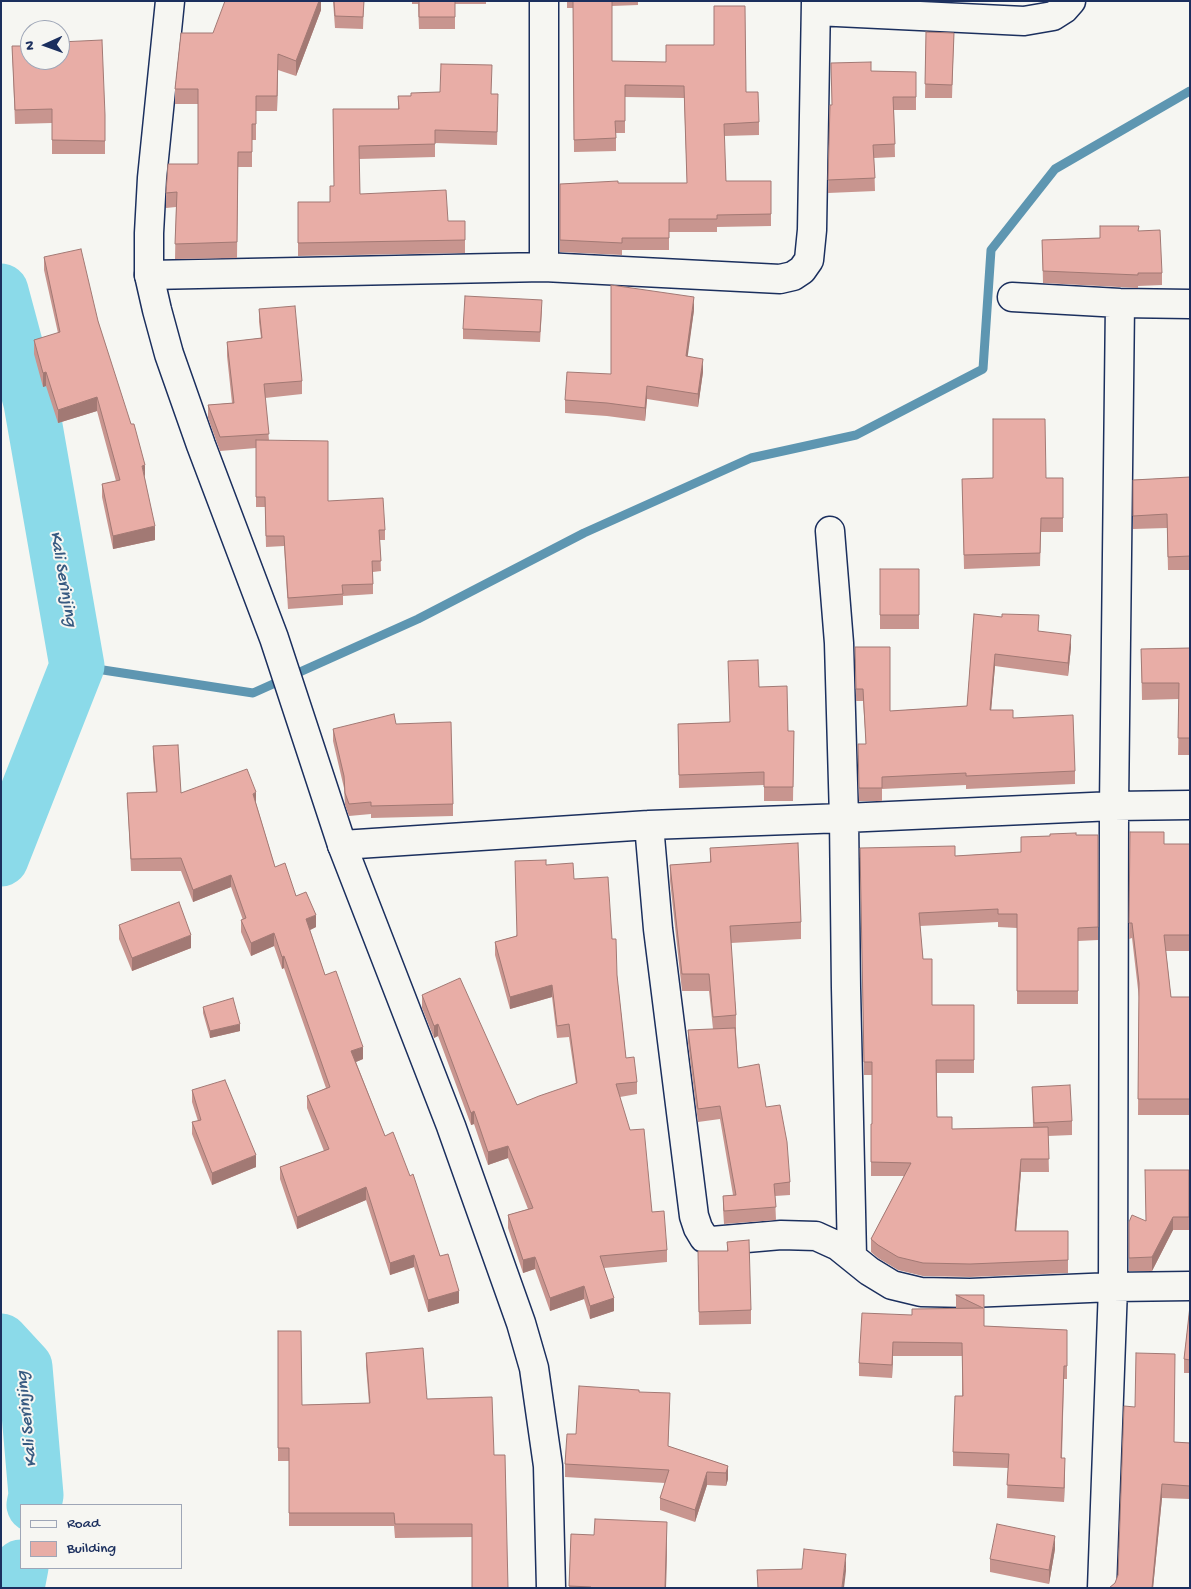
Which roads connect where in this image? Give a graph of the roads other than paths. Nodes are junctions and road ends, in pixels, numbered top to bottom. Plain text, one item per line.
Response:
1 (170, 1) edge
2 (544, 1) edge
3 (1071, 1) edge
4 (816, 6) edge
5 (544, 268) junction
6 (149, 275) junction
7 (1012, 297) dead end
8 (1120, 302) junction
9 (1190, 304) edge
10 (830, 531) dead end
11 (1190, 805) edge
12 (1114, 806) junction
13 (844, 818) junction
14 (649, 825) junction
15 (342, 845) junction
16 (852, 1256) junction
17 (1190, 1286) edge
18 (1113, 1287) junction
19 (551, 1588) edge
20 (1102, 1588) edge

1 - 6 street
2 - 5 street
3 - 4 street
4 - 5 street
5 - 6 street
6 - 15 street
7 - 8 street
8 - 9 street
8 - 12 street
10 - 13 street
11 - 12 street
12 - 13 street
12 - 18 street
13 - 14 street
13 - 16 street
14 - 15 street
14 - 16 street
15 - 19 street
16 - 18 street
17 - 18 street
18 - 20 street

